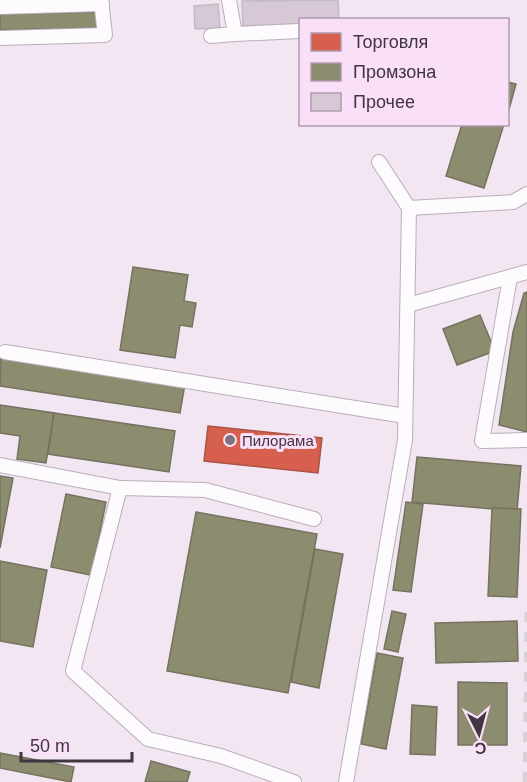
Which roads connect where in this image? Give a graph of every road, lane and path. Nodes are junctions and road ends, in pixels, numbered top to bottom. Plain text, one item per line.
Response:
1 (229, 0) edge
2 (102, 2) edge
3 (0, 7) edge
4 (299, 31) edge
5 (235, 34) junction
6 (211, 36) dead end
7 (0, 38) edge
8 (378, 162) dead end
9 (527, 194) edge
10 (409, 208) junction
11 (527, 272) edge
12 (510, 277) junction
13 (408, 305) junction
14 (6, 352) dead end
15 (405, 416) junction
16 (527, 440) edge
17 (0, 465) edge
18 (120, 488) junction
19 (314, 519) dead end
20 (294, 782) edge
21 (345, 782) edge

1 - 5 lane
2 - 3 lane
2 - 7 lane
4 - 5 lane
5 - 6 lane
8 - 10 lane
9 - 10 lane
10 - 13 lane
11 - 12 lane
12 - 13 lane
12 - 16 lane
13 - 15 lane
14 - 15 lane
15 - 21 lane
17 - 18 lane
18 - 19 lane
18 - 20 lane

